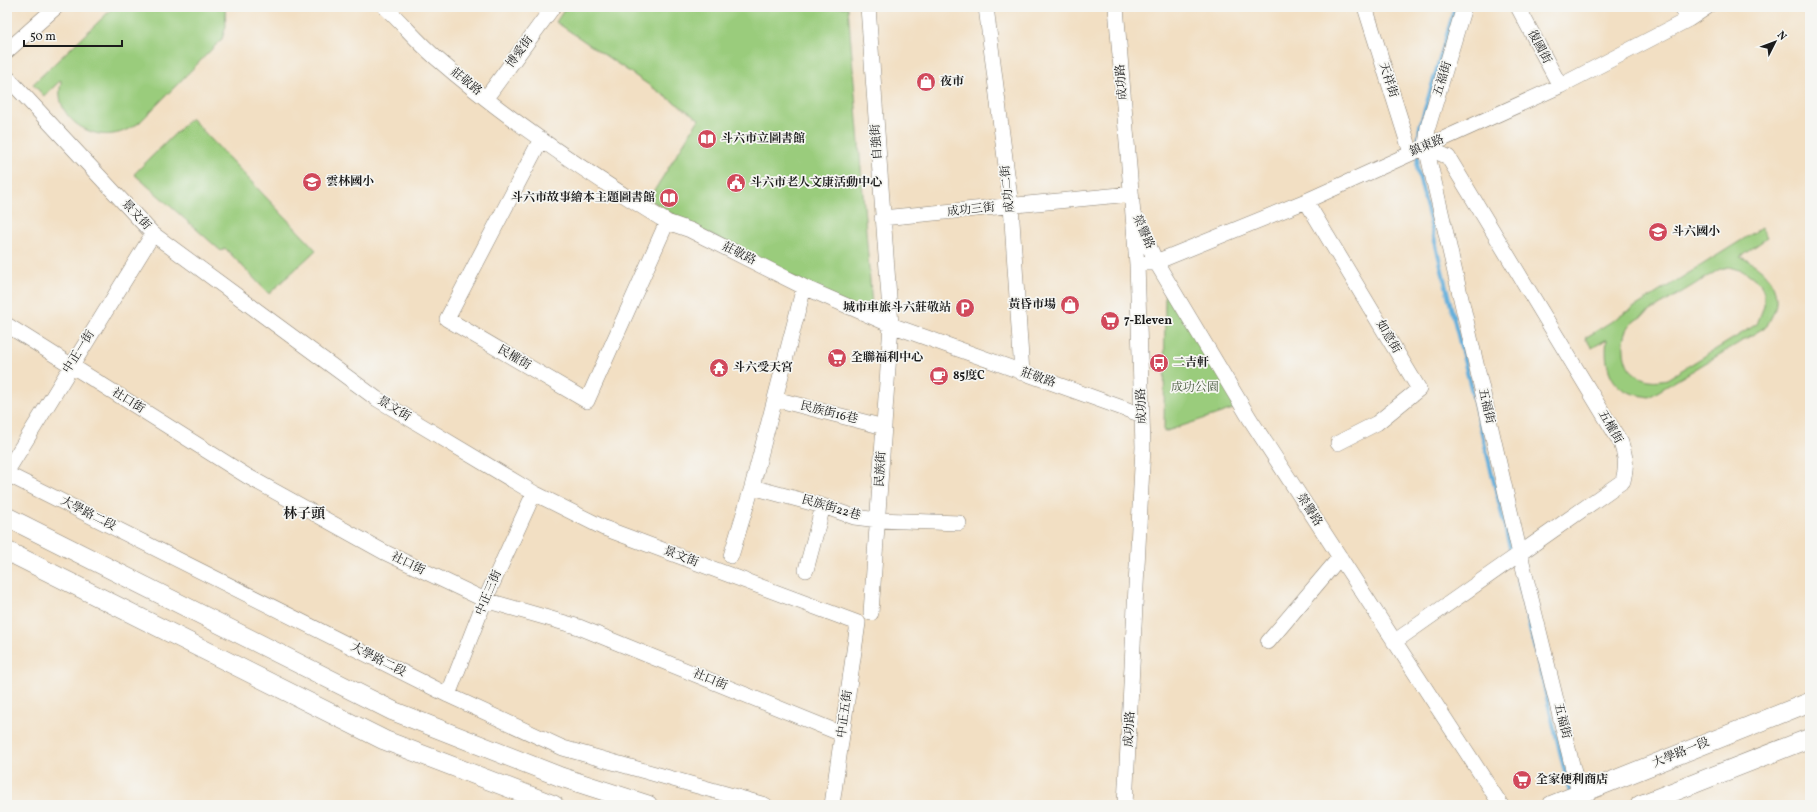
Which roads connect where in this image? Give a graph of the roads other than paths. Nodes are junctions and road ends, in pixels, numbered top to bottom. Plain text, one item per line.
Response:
1 (56, 7) edge
2 (385, 7) edge
3 (553, 7) edge
4 (868, 7) edge
5 (986, 7) edge
6 (1116, 7) edge
7 (1365, 7) edge
8 (1464, 7) edge
9 (1518, 7) edge
10 (1707, 7) edge
11 (1685, 13) edge
12 (7, 51) edge
13 (7, 77) edge
14 (1560, 86) junction
15 (486, 98) junction
16 (540, 139) junction
17 (1418, 150) junction
18 (1132, 200) junction
19 (1306, 201) junction
20 (1011, 206) junction
21 (882, 218) junction
22 (667, 222) junction
23 (153, 234) junction
24 (1156, 262) junction
25 (1138, 264) junction
26 (804, 286) junction
27 (7, 325) edge
28 (891, 325) junction
29 (71, 366) junction
30 (1022, 372) junction
31 (775, 399) junction
32 (1142, 415) junction
33 (884, 427) junction
34 (1338, 443) dead end
35 (7, 472) edge
36 (752, 487) junction
37 (534, 493) junction
38 (823, 506) junction
39 (7, 517) edge
40 (878, 520) junction
41 (959, 523) dead end
42 (7, 551) edge
43 (1520, 554) junction
44 (731, 556) dead end
45 (1340, 557) junction
46 (806, 570) dead end
47 (485, 600) junction
48 (871, 613) dead end
49 (858, 623) joint
50 (1268, 642) dead end
51 (1394, 642) junction
52 (448, 695) junction
53 (1810, 702) edge
54 (842, 734) junction
55 (1810, 738) edge
56 (494, 751) junction
57 (486, 779) junction
58 (1581, 799) edge
59 (554, 805) edge
60 (648, 805) edge
61 (764, 805) edge
62 (832, 805) edge
63 (1125, 805) edge
64 (1501, 805) edge
65 (1552, 805) edge
66 (1640, 805) edge

1 - 12 street
2 - 15 street, 莊敬路
3 - 15 street, 博愛街
4 - 21 street, 自強街
5 - 20 street, 成功二街
6 - 18 street, 成功路
7 - 17 street, 天祥街
8 - 17 street, 五福街
9 - 14 street, 復國街
10 - 11 street, 鎮東路
11 - 14 street, 鎮東路
13 - 23 street, 景文街
14 - 17 street, 鎮東路
15 - 16 street, 莊敬路
16 - 22 street, 莊敬路
16 - 22 street, 民權街
17 - 19 street, 鎮東路
17 - 43 street, 五福街
17 - 43 street, 五權街
18 - 20 street, 成功三街
18 - 24 street, 榮譽路
18 - 25 street, 成功路
19 - 24 street, 鎮東路
19 - 34 street, 如意街
20 - 21 street, 成功三街
20 - 30 street, 成功二街
21 - 28 street, 自強街
22 - 26 street, 莊敬路
23 - 29 street, 中正一街
23 - 37 street, 景文街
24 - 25 street, 鎮東路
24 - 45 street, 榮譽路
25 - 32 street, 成功路
26 - 28 street, 莊敬路
26 - 31 street
27 - 29 street, 社口街
28 - 30 street, 莊敬路
28 - 33 street, 民族街
29 - 35 street, 中正一街
29 - 47 street, 社口街
30 - 32 street, 莊敬路
31 - 33 street, 民族街16巷
31 - 36 street
32 - 63 street, 成功路
33 - 40 street, 民族街
35 - 52 street, 大學路二段
36 - 38 street, 民族街22巷
36 - 44 street
37 - 47 street, 中正三街
37 - 49 street, 景文街
38 - 40 street, 民族街22巷
38 - 46 street
39 - 56 main road
40 - 41 street, 民族街22巷
40 - 48 street, 民族街
42 - 57 main road
43 - 51 street, 五權街
43 - 58 street, 五福街
45 - 50 street
45 - 51 street, 榮譽路
47 - 52 street, 中正三街
47 - 54 street, 社口街
49 - 54 street, 中正五街
51 - 64 street, 榮譽路
52 - 61 street, 大學路二段
53 - 58 main road, 大學路一段
54 - 62 street, 中正五街
55 - 66 main road
56 - 57 main road
56 - 60 main road
57 - 59 main road
58 - 65 main road, 大學路一段

